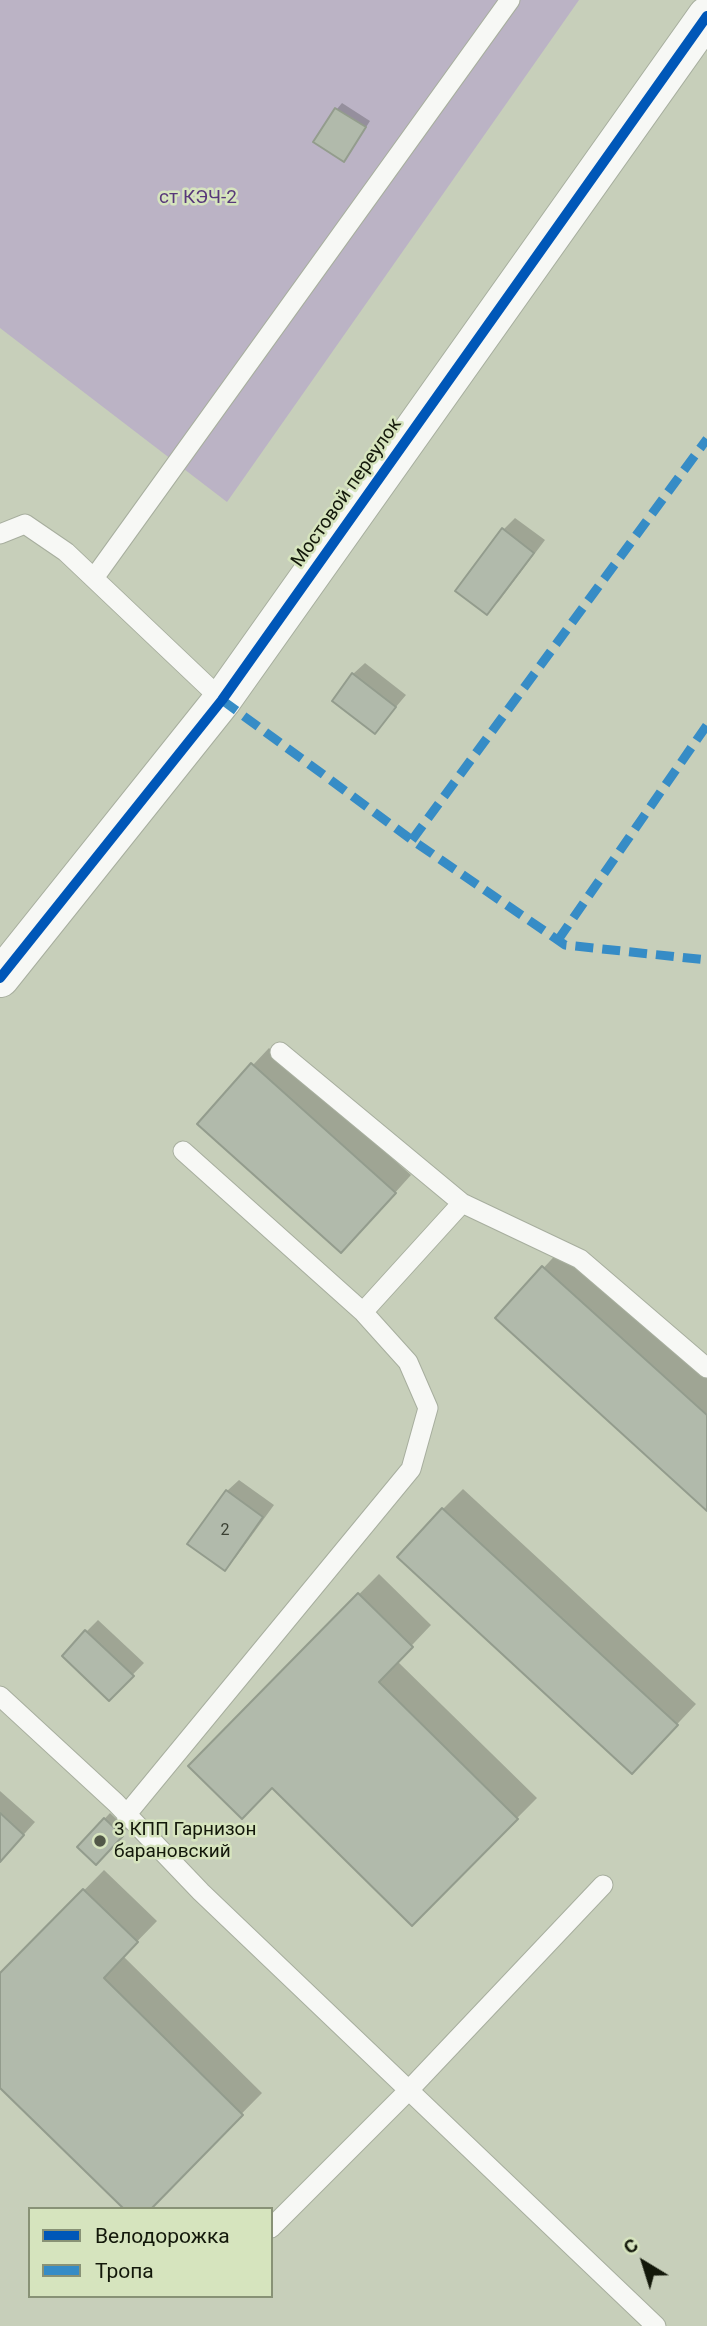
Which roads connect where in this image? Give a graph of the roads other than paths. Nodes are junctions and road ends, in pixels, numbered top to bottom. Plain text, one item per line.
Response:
1 (510, 0) edge
2 (707, 16) edge
3 (0, 534) edge
4 (94, 578) junction
5 (222, 700) junction
6 (0, 978) edge
7 (280, 1052) dead end
8 (183, 1152) dead end
9 (462, 1203) junction
10 (363, 1312) junction
11 (707, 1368) edge
12 (0, 1696) edge
13 (126, 1815) junction
14 (603, 1885) dead end
15 (409, 2090) junction
16 (273, 2226) edge
17 (656, 2326) edge

1 - 4 lane
2 - 5 street, Мостовой переулок
3 - 4 lane
4 - 5 lane
5 - 6 street, Мостовой переулок
7 - 9 lane
8 - 10 lane
9 - 10 lane
9 - 11 lane
10 - 13 lane
12 - 13 lane
13 - 15 lane
14 - 15 lane
15 - 16 lane
15 - 17 lane

